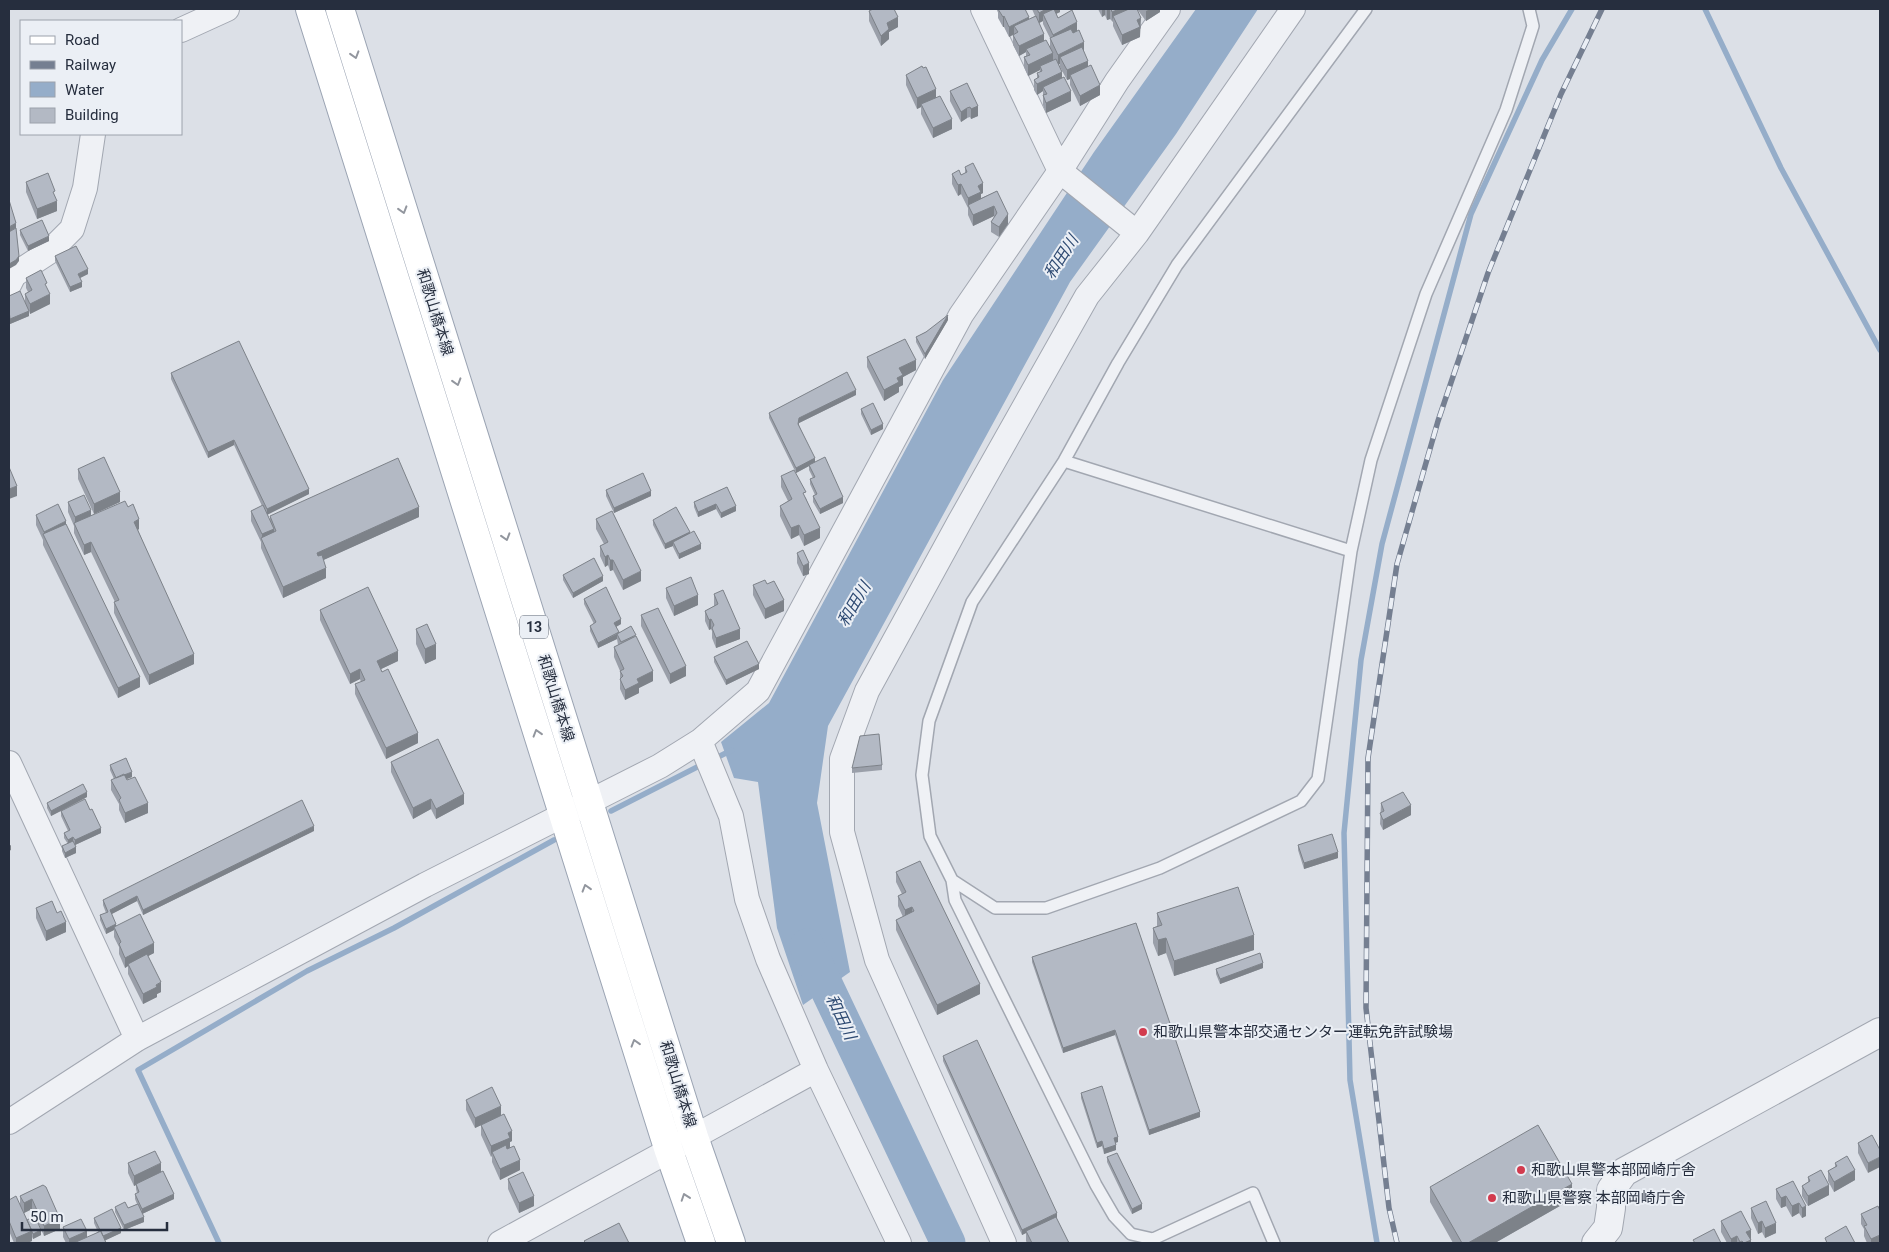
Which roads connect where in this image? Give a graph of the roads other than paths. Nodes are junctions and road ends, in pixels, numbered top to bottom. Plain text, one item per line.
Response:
1 (227, 9) edge
2 (310, 9) edge
3 (340, 9) edge
4 (983, 9) edge
5 (1168, 9) edge
6 (1293, 9) edge
7 (1366, 9) edge
8 (1529, 9) edge
9 (182, 30) edge
10 (93, 135) edge
11 (1060, 171) junction
12 (1134, 230) junction
13 (9, 286) edge
14 (1064, 461) junction
15 (1351, 551) junction
16 (700, 741) junction
17 (9, 763) edge
18 (589, 802) junction
19 (563, 815) junction
20 (952, 880) junction
21 (1880, 1032) edge
22 (137, 1039) junction
23 (816, 1070) junction
24 (9, 1122) edge
25 (694, 1137) junction
26 (669, 1151) junction
27 (500, 1243) edge
28 (701, 1243) edge
29 (731, 1243) edge
30 (899, 1243) edge
31 (1004, 1243) edge
32 (1274, 1243) edge
33 (1596, 1243) edge

1 - 9 street
19 -> 2 main road, 和歌山橋本線 / 13
3 -> 18 main road, 和歌山橋本線 / 13
4 - 11 street
5 - 11 street
6 - 12 street
7 - 14 lane
8 - 15 lane
10 - 13 street
11 - 12 street
11 - 16 street
12 - 31 street
14 - 15 lane
14 - 20 lane
15 - 20 lane
16 - 18 street
16 - 23 street
17 - 22 street
18 - 19 street
18 - 25 main road, 和歌山橋本線 / 13
19 - 22 street
26 -> 19 main road, 和歌山橋本線 / 13
20 - 32 lane
21 - 33 street
22 - 24 street
23 - 25 street
23 - 30 street
25 - 26 street
25 - 29 main road, 和歌山橋本線 / 13
26 - 27 street
28 -> 26 main road, 和歌山橋本線 / 13

